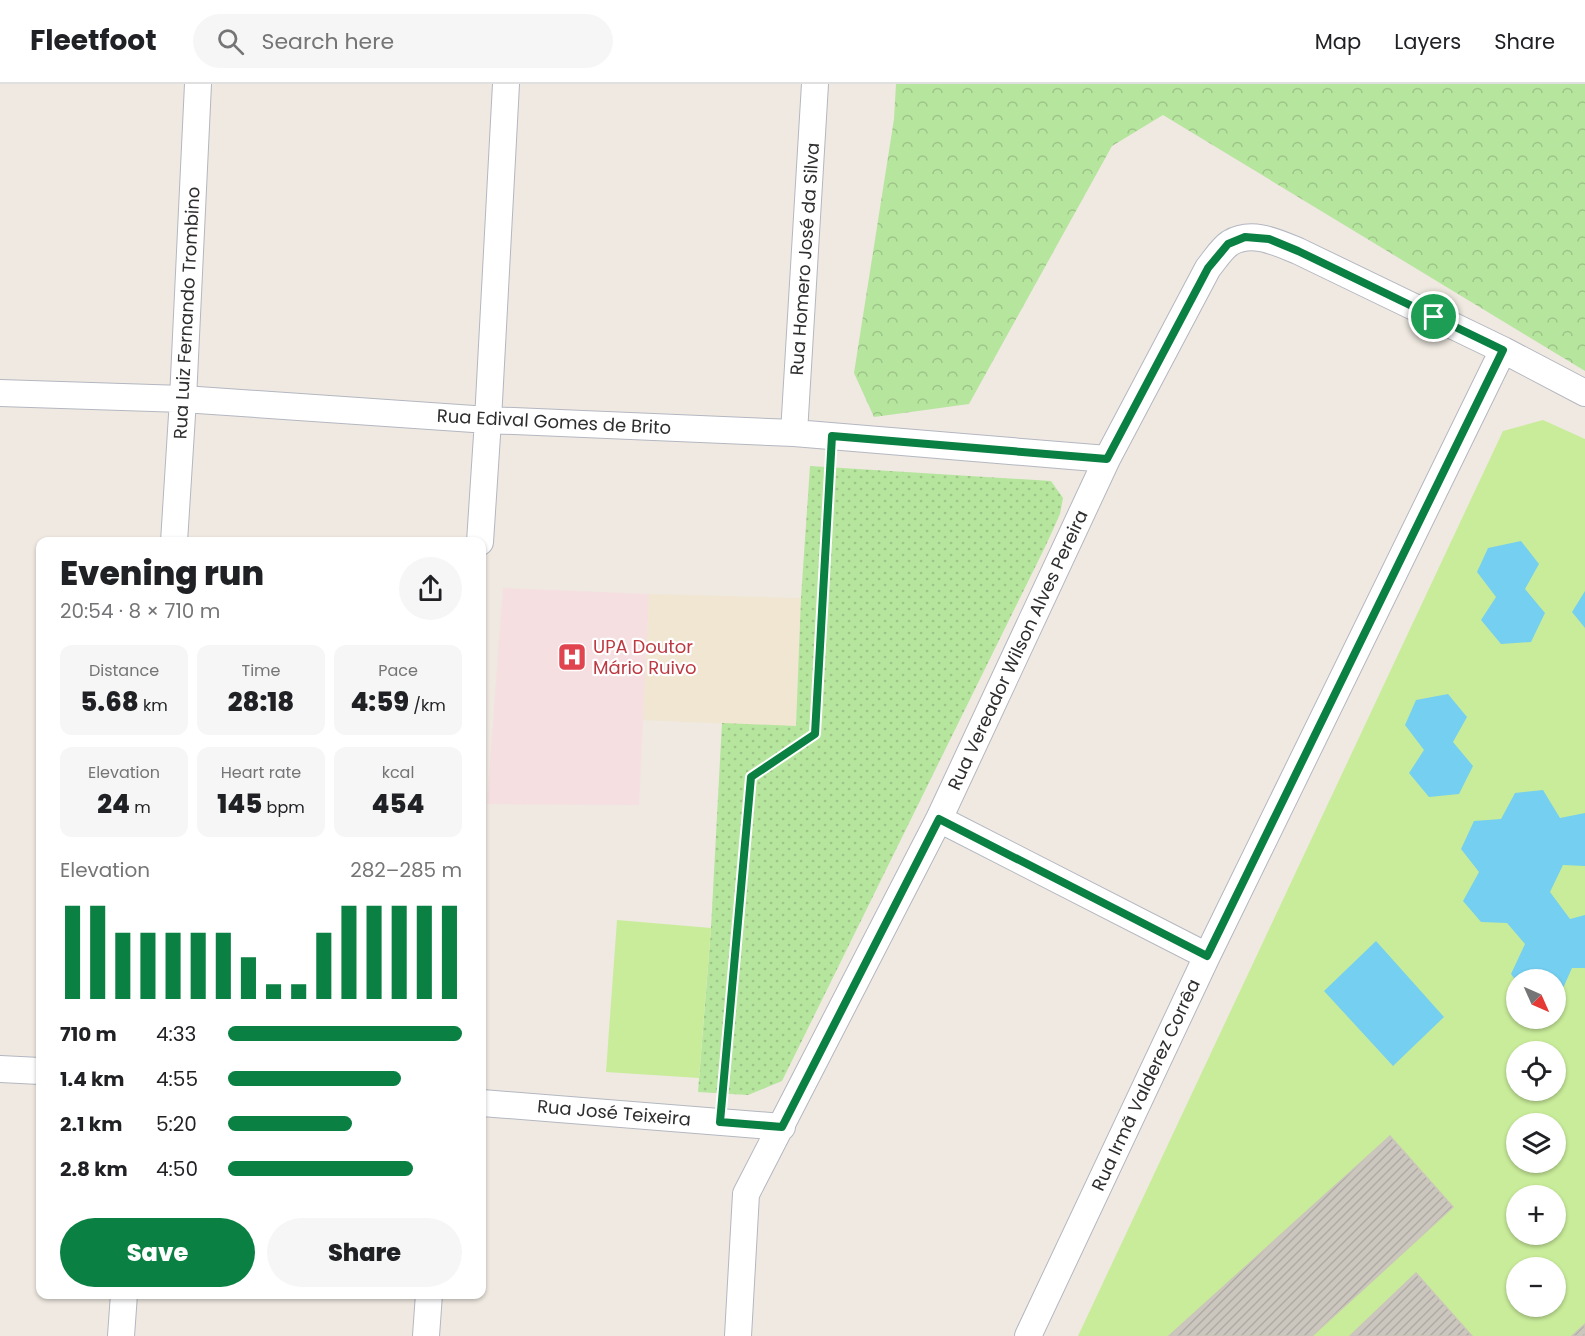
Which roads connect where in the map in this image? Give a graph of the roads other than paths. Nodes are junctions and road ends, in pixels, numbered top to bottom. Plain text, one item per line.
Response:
1 (198, 84) edge
2 (506, 84) edge
3 (815, 84) edge
4 (1503, 350) junction
5 (0, 393) edge
6 (1585, 393) edge
7 (183, 399) junction
8 (488, 420) junction
9 (794, 433) junction
10 (1107, 459) junction
11 (174, 537) edge
12 (480, 537) edge
13 (939, 819) junction
14 (1207, 956) junction
15 (0, 1070) edge
16 (36, 1071) edge
17 (486, 1103) edge
18 (782, 1127) junction
19 (124, 1299) edge
20 (429, 1299) edge
21 (121, 1336) edge
22 (426, 1336) edge
23 (738, 1336) edge
24 (1028, 1336) edge

1 - 7 street, Rua Luiz Fernando Trombino
2 - 8 street
3 - 9 street, Rua Homero José da Silva
4 - 6 street, Rua Vereador Wilson Alves Pereira
4 - 10 street, Rua Vereador Wilson Alves Pereira
4 - 14 street, Rua Irmã Valderez Corrêa
5 - 7 street, Rua Edival Gomes de Brito
7 - 8 street, Rua Edival Gomes de Brito
7 - 11 street, Rua Luiz Fernando Trombino
8 - 9 street, Rua Edival Gomes de Brito
8 - 12 street
9 - 10 street, Rua Edival Gomes de Brito
10 - 13 street, Rua Vereador Wilson Alves Pereira
13 - 14 street
13 - 18 street, Rua Vereador Wilson Alves Pereira
14 - 24 street, Rua Irmã Valderez Corrêa
15 - 16 street
17 - 18 street, Rua José Teixeira
18 - 23 street, Rua Vereador Wilson Alves Pereira
19 - 21 street
20 - 22 street

